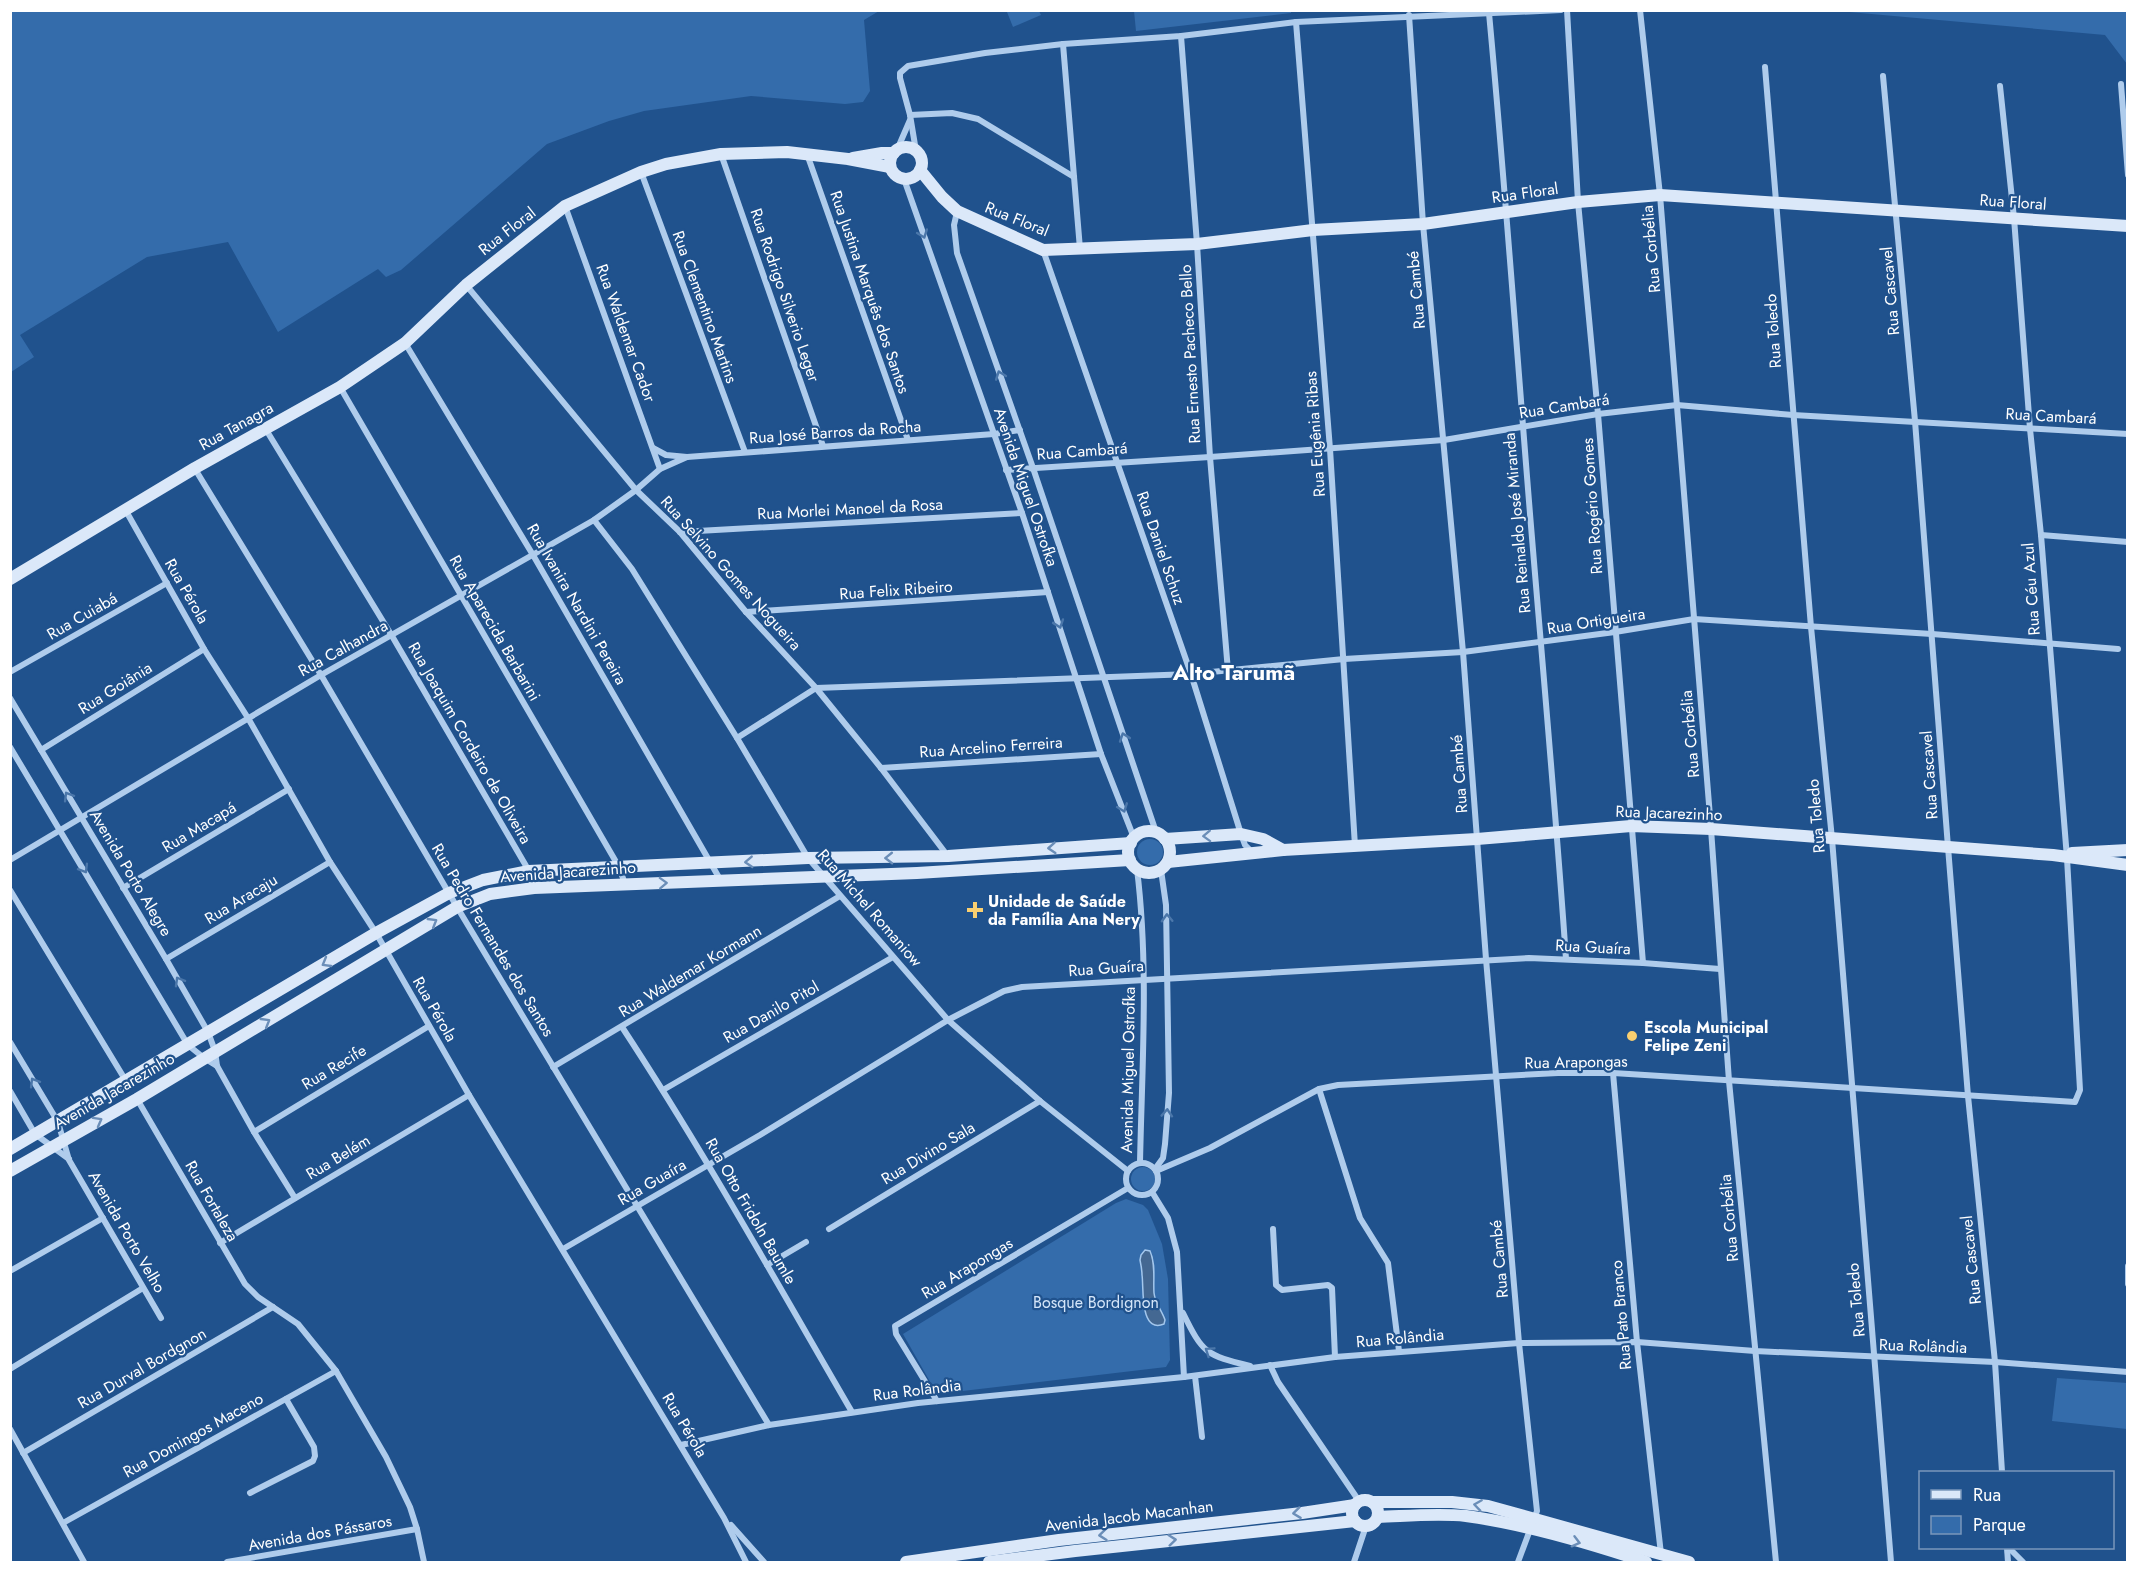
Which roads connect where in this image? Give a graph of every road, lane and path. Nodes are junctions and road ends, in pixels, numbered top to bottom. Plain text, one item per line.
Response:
1 (1562, 10) edge
2 (1567, 10) edge
3 (1640, 10) edge
4 (1489, 13) junction
5 (1409, 15) junction
6 (1296, 22) junction
7 (1181, 36) junction
8 (1063, 44) junction
9 (1765, 67) dead end
10 (1883, 76) dead end
11 (2121, 84) dead end
12 (2000, 86) dead end
13 (910, 117) junction
14 (916, 151) junction
15 (896, 152) junction
16 (721, 153) junction
17 (807, 154) junction
18 (848, 159) junction
19 (890, 167) junction
20 (920, 170) junction
21 (640, 172) junction
22 (2127, 175) edge
23 (1074, 177) junction
24 (906, 179) junction
25 (1660, 195) junction
26 (942, 197) junction
27 (1578, 202) junction
28 (1777, 202) junction
29 (565, 206) junction
30 (957, 211) junction
31 (1508, 212) junction
32 (1896, 212) junction
33 (2014, 218) junction
34 (1423, 224) junction
35 (2127, 226) edge
36 (1313, 230) junction
37 (1197, 244) junction
38 (1080, 249) junction
39 (1043, 250) junction
40 (466, 285) junction
41 (405, 343) junction
42 (340, 387) junction
43 (1677, 405) junction
44 (1598, 414) junction
45 (1793, 415) junction
46 (1915, 421) junction
47 (1523, 425) junction
48 (266, 428) junction
49 (2030, 429) junction
50 (1020, 430) junction
51 (994, 434) junction
52 (2127, 434) edge
53 (908, 440) junction
54 (1444, 440) junction
55 (823, 446) junction
56 (653, 448) junction
57 (1330, 449) junction
58 (745, 452) junction
59 (687, 457) junction
60 (1210, 457) junction
61 (1117, 463) junction
62 (195, 468) junction
63 (1033, 468) junction
64 (660, 469) junction
65 (1006, 470) junction
66 (636, 490) junction
67 (126, 511) junction
68 (1022, 513) junction
69 (594, 520) junction
70 (680, 532) junction
71 (2041, 535) junction
72 (2127, 542) edge
73 (533, 555) junction
74 (10, 579) edge
75 (167, 583) junction
76 (1048, 592) junction
77 (460, 596) junction
78 (746, 612) junction
79 (1694, 619) junction
80 (1811, 627) junction
81 (1615, 632) junction
82 (1932, 634) junction
83 (392, 636) junction
84 (1541, 643) junction
85 (2049, 644) junction
86 (204, 649) junction
87 (2118, 649) dead end
88 (1463, 652) junction
89 (1344, 659) junction
90 (1228, 670) junction
91 (10, 672) edge
92 (1191, 674) junction
93 (321, 675) junction
94 (1104, 676) junction
95 (1078, 678) junction
96 (816, 688) junction
97 (10, 698) edge
98 (248, 718) junction
99 (738, 738) junction
100 (10, 747) edge
101 (40, 750) junction
102 (1101, 754) junction
103 (881, 768) junction
104 (289, 789) junction
105 (82, 819) junction
106 (1631, 826) junction
107 (1711, 829) junction
108 (61, 831) junction
109 (1557, 831) junction
110 (1241, 834) junction
111 (1161, 836) junction
112 (1477, 839) junction
113 (1832, 839) junction
114 (1133, 840) junction
115 (1356, 846) junction
116 (1948, 847) junction
117 (1283, 850) junction
118 (2127, 850) edge
119 (1253, 854) junction
120 (2067, 855) junction
121 (948, 856) junction
122 (808, 858) junction
123 (10, 860) edge
124 (330, 862) junction
125 (713, 864) junction
126 (1134, 865) junction
127 (2127, 865) edge
128 (1165, 866) junction
129 (619, 867) junction
130 (530, 871) junction
131 (824, 876) junction
132 (721, 881) junction
133 (625, 884) junction
134 (123, 888) junction
135 (534, 888) junction
136 (10, 890) edge
137 (449, 893) junction
138 (840, 896) junction
139 (457, 907) junction
140 (376, 933) junction
141 (386, 950) junction
142 (893, 957) junction
143 (166, 959) junction
144 (1486, 959) junction
145 (1566, 959) junction
146 (1642, 963) junction
147 (1720, 969) junction
148 (1168, 978) junction
149 (1143, 979) junction
150 (948, 1020) junction
151 (429, 1026) junction
152 (622, 1027) junction
153 (208, 1032) junction
154 (10, 1042) edge
155 (189, 1045) junction
156 (215, 1052) junction
157 (204, 1058) junction
158 (217, 1066) junction
159 (553, 1067) junction
160 (1613, 1073) junction
161 (1497, 1077) junction
162 (1729, 1081) junction
163 (126, 1082) junction
164 (1319, 1089) junction
165 (1852, 1089) junction
166 (663, 1090) junction
167 (2080, 1090) joint
168 (10, 1091) edge
169 (469, 1095) junction
170 (1968, 1096) junction
171 (137, 1099) junction
172 (1040, 1101) junction
173 (58, 1122) junction
174 (254, 1132) junction
175 (35, 1134) junction
176 (57, 1143) junction
177 (10, 1149) edge
178 (69, 1160) junction
179 (1140, 1163) junction
180 (708, 1164) junction
181 (1155, 1170) junction
182 (10, 1171) edge
183 (1128, 1171) junction
184 (1128, 1188) junction
185 (1152, 1192) junction
186 (295, 1198) junction
187 (637, 1206) junction
188 (103, 1218) junction
189 (829, 1229) dead end
190 (1273, 1229) dead end
191 (806, 1242) dead end
192 (220, 1243) junction
193 (563, 1249) junction
194 (767, 1265) junction
195 (2127, 1266) edge
196 (10, 1271) edge
197 (2127, 1284) edge
198 (144, 1288) junction
199 (273, 1307) junction
200 (1182, 1310) junction
201 (161, 1318) dead end
202 (1637, 1342) junction
203 (1519, 1343) junction
204 (1399, 1351) junction
205 (1755, 1352) junction
206 (1335, 1357) junction
207 (1874, 1357) junction
208 (1995, 1362) junction
209 (1270, 1365) junction
210 (1256, 1367) junction
211 (10, 1369) edge
212 (336, 1371) junction
213 (2127, 1371) edge
214 (1195, 1376) junction
215 (1184, 1377) junction
216 (286, 1399) junction
217 (937, 1401) junction
218 (852, 1412) junction
219 (769, 1425) junction
220 (10, 1430) edge
221 (1202, 1437) dead end
222 (681, 1446) junction
223 (23, 1453) junction
224 (2002, 1471) edge
225 (250, 1493) dead end
226 (1372, 1502) junction
227 (1357, 1503) junction
228 (1378, 1517) junction
229 (724, 1518) junction
230 (63, 1523) junction
231 (1361, 1523) junction
232 (1533, 1524) junction
233 (417, 1529) junction
234 (2009, 1549) edge
235 (1661, 1554) junction
236 (1619, 1558) edge
237 (84, 1563) edge
238 (227, 1563) edge
239 (424, 1563) edge
240 (746, 1563) edge
241 (764, 1563) edge
242 (906, 1563) edge
243 (989, 1563) edge
244 (1354, 1563) edge
245 (1518, 1563) edge
246 (1646, 1563) edge
247 (1689, 1563) edge
248 (1776, 1563) edge
249 (1891, 1563) edge
250 (2023, 1563) edge

1 - 4 street
2 - 27 street, Rua Rogério Gomes
3 - 25 street, Rua Corbélia
4 - 5 street
4 - 31 street, Rua Reinaldo José Miranda
5 - 6 street
5 - 34 street, Rua Cambé
6 - 7 street
6 - 36 street, Rua Eugênia Ribas
7 - 8 street
7 - 37 street, Rua Ernesto Pacheco Bello
8 - 13 street
8 - 23 street
9 - 28 street, Rua Toledo
10 - 32 street, Rua Cascavel
11 - 22 street
12 - 33 street, Rua Céu Azul
13 - 14 street
13 - 15 street
13 - 23 street
14 - 15 street
14 - 20 street
15 - 18 street, Rua Floral
15 - 19 street
16 - 17 street, Rua Floral
16 - 21 street, Rua Floral
16 - 55 street, Rua Rodrigo Silverio Leger
17 - 18 street, Rua Floral
17 - 53 street, Rua Justina Marquês dos Santos
18 - 19 street, Rua Floral
19 - 24 street
20 - 24 street
20 - 26 street, Rua Floral
21 - 29 street, Rua Floral
21 - 58 street, Rua Clementino Martins
23 - 38 street
24 - 26 street, Rua Floral
24 -> 51 street, Avenida Miguel Ostrofka
25 - 27 street, Rua Floral
25 - 28 street, Rua Floral
25 - 43 street, Rua Corbélia
26 - 30 street, Rua Floral
27 - 31 street, Rua Floral
27 - 44 street, Rua Rogério Gomes
28 - 32 street, Rua Floral
28 - 45 street, Rua Toledo
29 - 40 street, Rua Floral
29 - 56 street, Rua Waldemar Cador
30 - 39 street, Rua Floral
50 -> 30 street, Avenida Miguel Ostrofka
31 - 34 street, Rua Floral
31 - 47 street, Rua Reinaldo José Miranda
32 - 33 street, Rua Floral
32 - 46 street, Rua Cascavel
33 - 35 street, Rua Floral
33 - 49 street, Rua Céu Azul
34 - 36 street, Rua Floral
34 - 54 street, Rua Cambé
36 - 37 street, Rua Floral
36 - 57 street, Rua Eugênia Ribas
37 - 38 street, Rua Floral
37 - 60 street, Rua Ernesto Pacheco Bello
38 - 39 street, Rua Floral
39 - 61 street, Rua Daniel Schuz
40 - 41 street, Rua Tanagra
40 - 66 street, Rua Selvino Gomes Nogueira
41 - 42 street, Rua Tanagra
41 - 73 street, Rua Ivanira Nardini Pereira
42 - 48 street, Rua Tanagra
42 - 77 street, Rua Aparecida Barbarini
43 - 44 street, Rua Cambará
43 - 45 street, Rua Cambará
43 - 79 street, Rua Corbélia
44 - 47 street, Rua Cambará
44 - 81 street, Rua Rogério Gomes
45 - 46 street, Rua Cambará
45 - 80 street, Rua Toledo
46 - 49 street, Rua Cambará
46 - 82 street, Rua Cascavel
47 - 54 street, Rua Cambará
47 - 84 street, Rua Reinaldo José Miranda
48 - 62 street, Rua Tanagra
48 - 83 street, Rua Joaquim Cordeiro de Oliveira
49 - 52 street, Rua Cambará
49 - 71 street, Rua Céu Azul
50 - 51 street, Rua José Barros da Rocha
50 - 63 street, Avenida Miguel Ostrofka
51 - 53 street, Rua José Barros da Rocha
51 - 65 street, Avenida Miguel Ostrofka
53 - 55 street, Rua José Barros da Rocha
54 - 57 street, Rua Cambará
54 - 88 street, Rua Cambé
55 - 58 street, Rua José Barros da Rocha
56 - 59 street, Rua José Barros da Rocha
56 - 64 street, Rua Waldemar Cador
57 - 60 street, Rua Cambará
57 - 89 street, Rua Eugênia Ribas
58 - 59 street, Rua José Barros da Rocha
59 - 64 street, Rua Calhandra
60 - 61 street, Rua Cambará
60 - 90 street, Rua Ernesto Pacheco Bello
61 - 63 street, Rua Cambará
61 - 92 street, Rua Daniel Schuz
62 - 67 street, Rua Tanagra
62 - 93 street, Rua Pedro Fernandes dos Santos
63 - 65 street, Rua Cambará
63 - 94 street, Avenida Miguel Ostrofka
64 - 66 street, Rua Calhandra
65 - 68 street, Avenida Miguel Ostrofka
66 - 69 street, Rua Calhandra
66 - 70 street, Rua Selvino Gomes Nogueira
67 - 74 street, Rua Tanagra
67 - 75 street, Rua Pérola
68 - 70 street, Rua Morlei Manoel da Rosa
68 - 76 street, Avenida Miguel Ostrofka
69 - 73 street, Rua Calhandra
69 - 99 street, Rua Michel Romaniow
70 - 78 street, Rua Selvino Gomes Nogueira
71 - 72 street
71 - 85 street, Rua Céu Azul
73 - 77 street, Rua Calhandra
73 - 125 street, Rua Ivanira Nardini Pereira
75 - 86 street, Rua Pérola
75 - 91 street, Rua Cuiabá
76 - 78 street, Rua Felix Ribeiro
76 -> 95 street, Avenida Miguel Ostrofka
77 - 83 street, Rua Calhandra
77 - 129 street, Rua Aparecida Barbarini
78 - 96 street, Rua Selvino Gomes Nogueira
79 - 80 street, Rua Ortigueira
79 - 81 street, Rua Ortigueira
79 - 107 street, Rua Corbélia
80 - 82 street, Rua Ortigueira
80 - 113 street, Rua Toledo
81 - 84 street, Rua Ortigueira
81 - 106 street, Rua Rogério Gomes
82 - 85 street, Rua Ortigueira
82 - 116 street, Rua Cascavel
83 - 93 street, Rua Calhandra
83 - 130 street, Rua Joaquim Cordeiro de Oliveira
84 - 88 street, Rua Ortigueira
84 - 109 street, Rua Reinaldo José Miranda
85 - 87 street, Rua Ortigueira
85 - 120 street, Rua Céu Azul
86 - 98 street, Rua Pérola
86 - 101 street, Rua Goiânia
88 - 89 street, Rua Ortigueira
88 - 112 street, Rua Cambé
89 - 90 street, Rua Ortigueira
89 - 115 street, Rua Eugênia Ribas
90 - 92 street, Rua Ortigueira
92 - 94 street, Rua Ortigueira
92 - 110 street, Rua Daniel Schuz
93 - 98 street, Rua Calhandra
93 - 137 street, Rua Pedro Fernandes dos Santos
94 - 95 street, Rua Ortigueira
111 -> 94 street, Avenida Miguel Ostrofka
95 - 96 street, Rua Ortigueira
95 - 102 street, Avenida Miguel Ostrofka
96 - 99 street
96 - 103 street, Rua Selvino Gomes Nogueira
97 - 101 street, Avenida Porto Alegre
98 - 104 street, Rua Pérola
98 - 105 street, Rua Calhandra
99 - 122 street, Rua Michel Romaniow
100 - 108 street, Avenida Porto Alegre
105 -> 101 street, Avenida Porto Alegre
102 - 103 street, Rua Arcelino Ferreira
102 -> 114 street, Avenida Miguel Ostrofka
103 - 121 street, Rua Selvino Gomes Nogueira
104 - 124 street, Rua Pérola
104 - 134 street, Rua Macapá
105 - 108 street, Rua Calhandra
105 - 134 street, Avenida Porto Alegre
106 - 107 street, Rua Jacarezinho
106 - 109 street, Rua Jacarezinho
106 - 146 street, Rua Rogério Gomes
107 - 113 street, Rua Jacarezinho
107 - 147 street, Rua Corbélia
108 - 123 street, Rua Calhandra
108 -> 155 street, Avenida Porto Alegre
109 - 112 street, Rua Jacarezinho
109 - 145 street, Rua Reinaldo José Miranda
110 -> 111 street, Rua Jacarezinho
110 - 117 street, Rua Jacarezinho
110 - 119 street, Rua Daniel Schuz
111 - 114 street
111 - 128 street
112 - 115 street, Rua Jacarezinho
112 - 144 street, Rua Cambé
113 - 116 street, Rua Jacarezinho
113 - 165 street, Rua Toledo
114 -> 121 street, Avenida Jacarezinho
114 - 126 street
115 - 117 street, Rua Jacarezinho
116 - 120 street, Rua Jacarezinho
116 - 170 street, Rua Cascavel
117 - 119 street, Rua Jacarezinho
118 - 120 street, Rua Jacarezinho
119 - 128 street, Rua Jacarezinho
120 - 127 street, Rua Jacarezinho
120 - 167 street, Rua Céu Azul
121 -> 122 street, Avenida Jacarezinho
122 -> 125 street, Avenida Jacarezinho
122 - 131 street, Rua Michel Romaniow
124 - 140 street, Rua Pérola
124 - 143 street, Rua Aracaju
125 - 129 street, Avenida Jacarezinho
125 - 132 street, Rua Ivanira Nardini Pereira
126 - 128 street
126 - 131 street, Avenida Jacarezinho
126 - 149 street, Avenida Miguel Ostrofka
148 -> 128 street, Avenida Miguel Ostrofka
129 - 130 street, Avenida Jacarezinho
129 - 133 street, Rua Aparecida Barbarini
130 - 135 street, Rua Joaquim Cordeiro de Oliveira
130 - 137 street, Avenida Jacarezinho
131 - 132 street, Avenida Jacarezinho
131 - 138 street, Rua Michel Romaniow
133 -> 132 street, Avenida Jacarezinho
133 - 135 street, Avenida Jacarezinho
134 - 143 street, Avenida Porto Alegre
135 - 139 street, Avenida Jacarezinho
136 - 163 street
137 - 139 street, Rua Pedro Fernandes dos Santos
137 - 140 street, Avenida Jacarezinho
138 - 142 street, Rua Michel Romaniow
138 - 152 street, Rua Waldemar Kormann
141 -> 139 street, Avenida Jacarezinho
139 - 159 street, Rua Pedro Fernandes dos Santos
140 - 141 street, Rua Pérola
140 -> 153 street, Avenida Jacarezinho
141 - 151 street, Rua Pérola
156 -> 141 street, Avenida Jacarezinho
142 - 150 street, Rua Michel Romaniow
142 - 166 street, Rua Danilo Pitol
153 -> 143 street, Avenida Porto Alegre
144 - 145 street, Rua Guaíra
144 - 148 street, Rua Guaíra
144 - 161 street, Rua Cambé
145 - 146 street, Rua Guaíra
146 - 147 street, Rua Guaíra
147 - 162 street, Rua Corbélia
148 - 149 street, Rua Guaíra
181 -> 148 street, Avenida Miguel Ostrofka
149 - 150 street, Rua Guaíra
149 - 179 street, Avenida Miguel Ostrofka
150 - 172 street, Rua Michel Romaniow
150 - 180 street, Rua Guaíra
151 - 169 street, Rua Pérola
151 - 174 street, Rua Recife
152 - 159 street, Rua Waldemar Kormann
152 - 166 street, Rua Otto Fridoln Baumle
153 - 155 street, Avenida Jacarezinho
153 - 156 street, Avenida Porto Alegre
173 -> 154 street, Avenida Porto Velho
155 - 157 street, Avenida Porto Alegre
155 - 163 street, Avenida Jacarezinho
156 - 157 street, Avenida Jacarezinho
156 - 158 street, Avenida Porto Alegre
157 - 158 street, Avenida Porto Alegre
157 - 171 street, Avenida Jacarezinho
158 - 174 street, Avenida Porto Alegre
159 - 187 street, Rua Pedro Fernandes dos Santos
160 - 161 street, Rua Arapongas
160 - 162 street, Rua Arapongas
160 - 202 street, Rua Pato Branco
161 - 164 street, Rua Arapongas
161 - 203 street, Rua Cambé
162 - 165 street, Rua Arapongas
162 - 205 street, Rua Corbélia
163 - 173 street, Avenida Jacarezinho
164 - 181 street, Rua Arapongas
164 - 204 street
165 - 170 street, Rua Arapongas
165 - 207 street, Rua Toledo
166 - 180 street, Rua Otto Fridoln Baumle
167 - 170 street, Rua Arapongas
168 - 175 street, Avenida Porto Velho
169 - 186 street, Rua Belém
169 - 193 street, Rua Pérola
170 - 208 street, Rua Cascavel
176 -> 171 street, Avenida Jacarezinho
171 - 192 street, Rua Fortaleza
172 - 183 street, Rua Michel Romaniow
172 - 189 street, Rua Divino Sala
173 - 175 street, Avenida Jacarezinho
173 - 176 street, Avenida Porto Velho
174 - 186 street, Avenida Porto Alegre
175 - 176 street, Avenida Porto Velho
175 - 177 street, Avenida Jacarezinho
176 - 178 street, Avenida Porto Velho
176 - 178 street, Avenida Porto Velho
176 - 182 street, Avenida Jacarezinho
178 - 188 street, Avenida Porto Velho
179 - 181 street
179 - 183 street
180 - 187 street, Rua Guaíra
180 - 194 street, Rua Otto Fridoln Baumle
181 - 185 street
183 - 184 street
184 - 185 street
184 - 217 street, Rua Arapongas
185 - 200 street
186 - 192 street, Rua Belém
187 - 193 street, Rua Guaíra
187 - 219 street, Rua Pedro Fernandes dos Santos
188 - 196 street
188 - 198 street, Avenida Porto Velho
190 - 206 street
191 - 194 street
192 - 199 street, Rua Fortaleza
193 - 222 street, Rua Pérola
194 - 218 street, Rua Otto Fridoln Baumle
195 - 197 street
198 - 201 street, Avenida Porto Velho
198 - 211 street
199 - 212 street, Rua Fortaleza
199 - 223 street, Rua Durval Bordgnon
210 -> 200 street
200 - 215 street
202 - 203 street, Rua Rolândia
202 - 205 street, Rua Rolândia
202 - 235 street, Rua Pato Branco
203 - 204 street, Rua Rolândia
203 - 232 street, Rua Cambé
204 - 206 street, Rua Rolândia
205 - 207 street, Rua Rolândia
205 - 248 street, Rua Corbélia
206 - 209 street, Rua Rolândia
207 - 208 street, Rua Rolândia
207 - 249 street, Rua Toledo
208 - 213 street, Rua Rolândia
208 - 224 street, Rua Cascavel
209 - 210 street, Rua Rolândia
209 - 227 street
210 - 214 street, Rua Rolândia
212 - 216 street, Rua Domingos Maceno
212 - 233 street, Rua Fortaleza
214 - 215 street, Rua Rolândia
214 - 221 street
215 - 217 street, Rua Rolândia
216 - 225 street
216 - 230 street, Rua Domingos Maceno
217 - 218 street, Rua Rolândia
218 - 219 street, Rua Rolândia
219 - 222 street, Rua Rolândia
220 - 223 street
222 - 229 street, Rua Pérola
223 - 230 street
226 - 227 street
226 - 228 street
232 -> 226 street
227 - 231 street
227 -> 242 street, Avenida Jacob Macanhan
228 - 231 street
228 - 232 street
229 - 240 street, Rua Pérola
229 - 241 street, Rua Pérola
230 - 237 street
243 -> 231 street, Avenida Jacob Macanhan
231 - 244 street
232 - 235 street
232 -> 236 street
232 - 245 street
233 - 238 street, Avenida dos Pássaros
233 - 239 street, Rua Fortaleza
234 - 250 street
235 - 247 street
236 - 246 street

